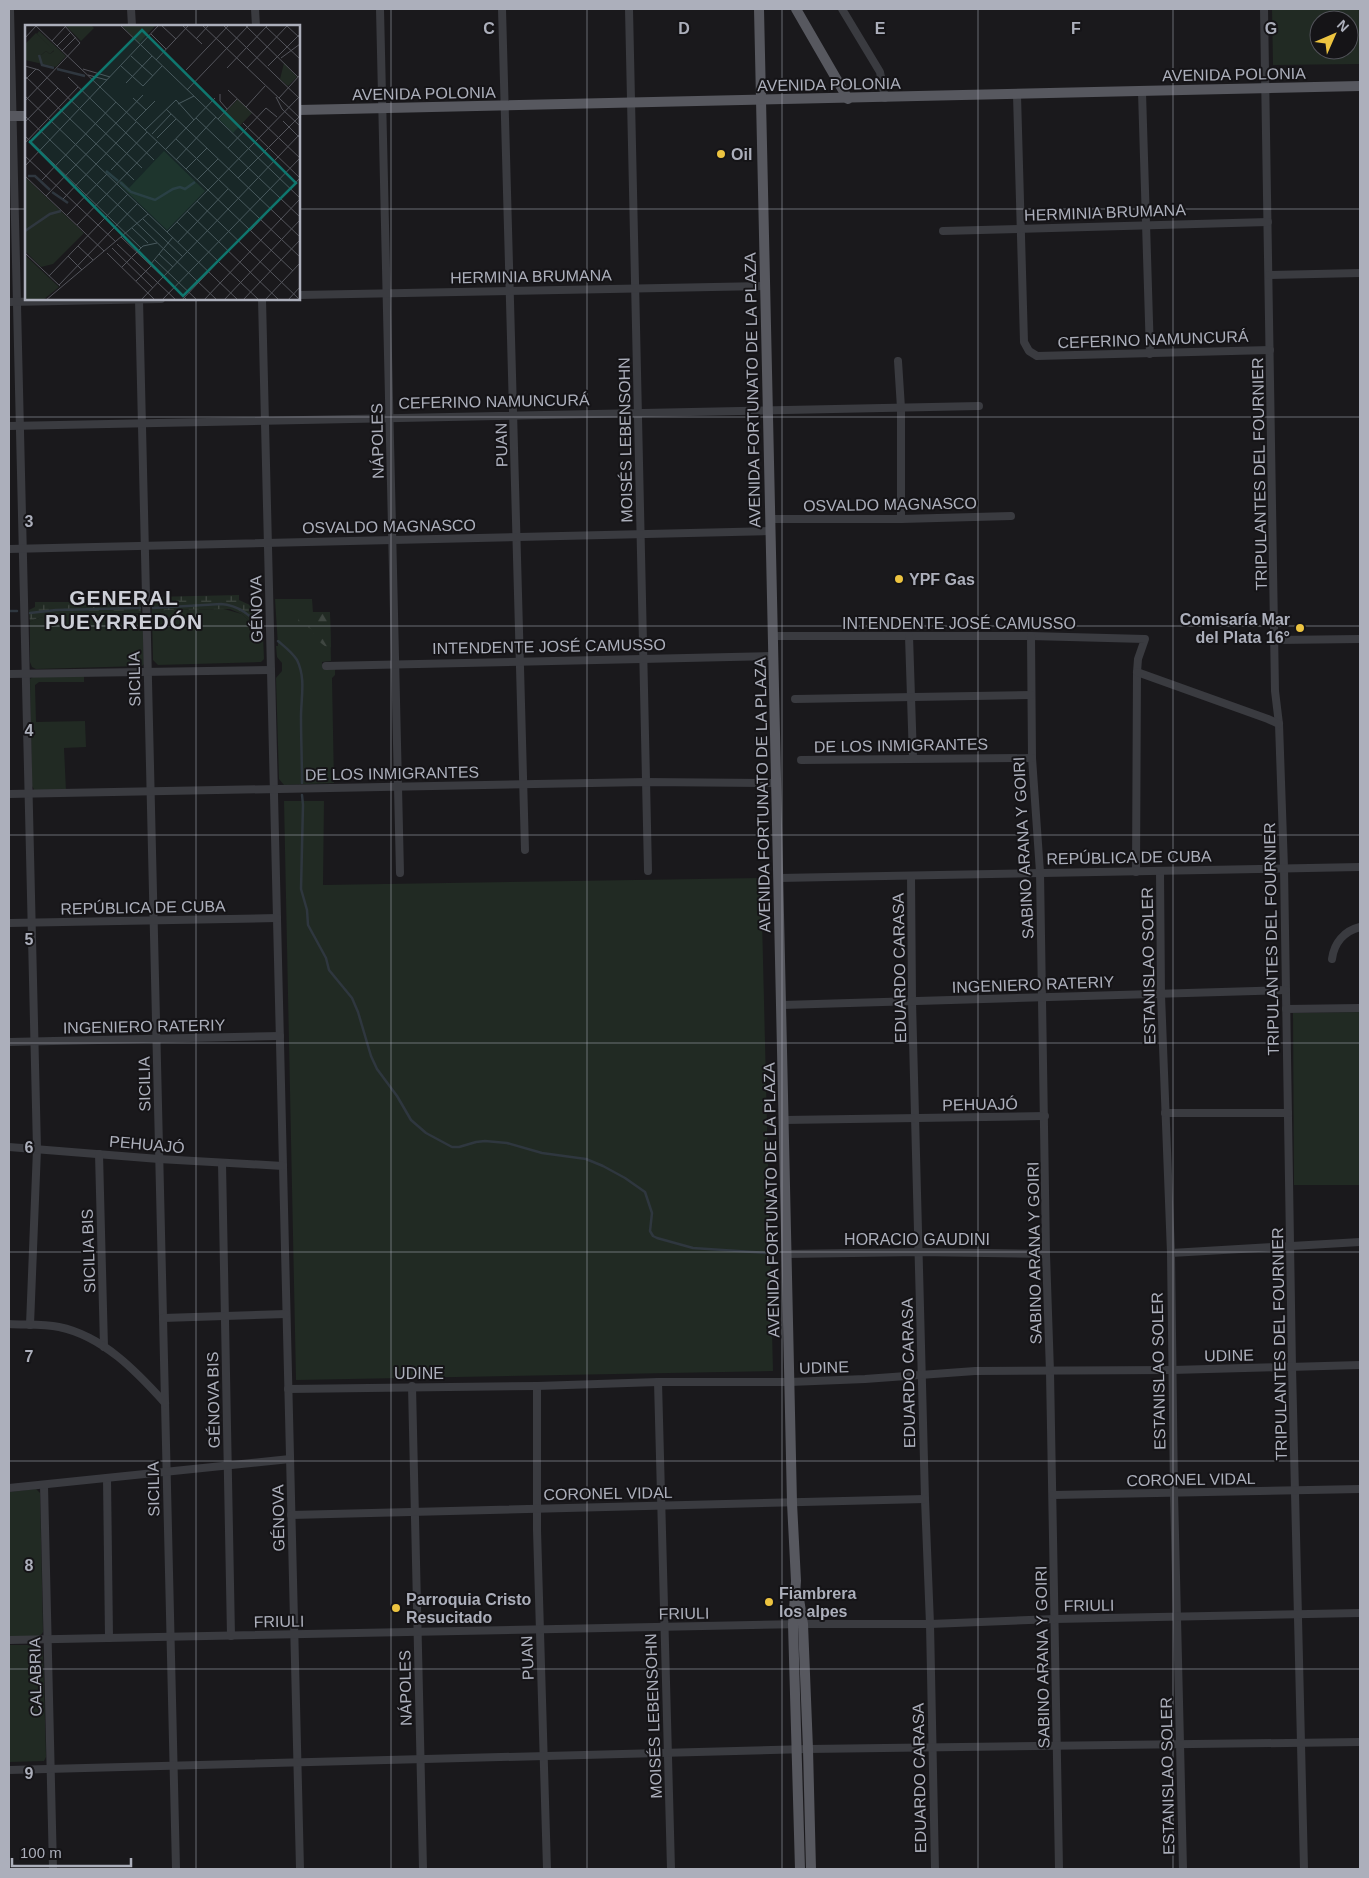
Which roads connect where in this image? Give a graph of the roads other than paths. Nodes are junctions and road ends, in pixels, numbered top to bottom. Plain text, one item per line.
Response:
1 (10, 9) edge
2 (132, 9) edge
3 (255, 9) edge
4 (380, 9) edge
5 (502, 9) edge
6 (629, 9) edge
7 (759, 9) edge
8 (796, 9) edge
9 (842, 9) edge
10 (1264, 9) edge
11 (132, 25) edge
12 (256, 25) edge
13 (1360, 86) edge
14 (1265, 89) junction
15 (1142, 92) junction
16 (1017, 94) junction
17 (886, 98) junction
18 (848, 99) junction
19 (761, 100) junction
20 (631, 103) junction
21 (504, 106) junction
22 (382, 109) junction
23 (300, 110) edge
24 (10, 116) edge
25 (25, 116) edge
26 (1268, 222) junction
27 (1146, 225) junction
28 (1021, 228) junction
29 (943, 231) dead end
30 (1360, 273) edge
31 (1269, 275) junction
32 (764, 286) junction
33 (635, 288) junction
34 (511, 291) junction
35 (387, 293) junction
36 (300, 295) edge
37 (96, 300) edge
38 (138, 300) edge
39 (262, 300) edge
40 (13, 302) edge
41 (1270, 350) junction
42 (1150, 354) junction
43 (898, 361) dead end
44 (980, 406) dead end
45 (901, 408) junction
46 (768, 409) junction
47 (638, 412) junction
48 (514, 415) junction
49 (390, 417) junction
50 (265, 420) junction
51 (142, 423) junction
52 (9, 426) edge
53 (19, 426) junction
54 (1011, 516) dead end
55 (770, 519) junction
56 (901, 519) junction
57 (770, 531) junction
58 (641, 534) junction
59 (516, 537) junction
60 (393, 540) junction
61 (268, 543) junction
62 (144, 546) junction
63 (9, 549) edge
64 (22, 549) junction
65 (773, 636) junction
66 (908, 636) junction
67 (1031, 636) junction
68 (1145, 639) joint
69 (1360, 639) edge
70 (1276, 640) junction
71 (773, 656) junction
72 (644, 658) junction
73 (519, 661) junction
74 (396, 663) junction
75 (326, 666) dead end
76 (271, 670) junction
77 (148, 672) junction
78 (1137, 672) junction
79 (9, 674) edge
80 (25, 674) junction
81 (1031, 695) junction
82 (910, 696) junction
83 (795, 699) dead end
84 (1279, 724) junction
85 (913, 758) junction
86 (1032, 758) junction
87 (801, 760) dead end
88 (646, 782) junction
89 (776, 783) junction
90 (523, 785) junction
91 (399, 787) junction
92 (274, 789) junction
93 (150, 791) junction
94 (9, 794) edge
95 (28, 794) junction
96 (525, 850) dead end
97 (1360, 867) edge
98 (1284, 868) junction
99 (648, 871) dead end
100 (1040, 872) junction
101 (1136, 872) junction
102 (1160, 872) junction
103 (400, 873) dead end
104 (911, 876) junction
105 (779, 878) junction
106 (277, 918) junction
107 (154, 920) junction
108 (9, 923) edge
109 (31, 923) junction
110 (1360, 927) edge
111 (1332, 959) dead end
112 (1286, 990) junction
113 (1161, 995) junction
114 (1042, 997) junction
115 (912, 1001) junction
116 (782, 1005) junction
117 (1360, 1008) edge
118 (1286, 1009) junction
119 (280, 1036) junction
120 (156, 1039) junction
121 (9, 1042) edge
122 (34, 1042) junction
123 (1288, 1113) junction
124 (1165, 1114) junction
125 (1045, 1116) junction
126 (915, 1119) junction
127 (784, 1120) junction
128 (9, 1147) edge
129 (37, 1149) junction
130 (99, 1154) junction
131 (159, 1159) junction
132 (222, 1163) junction
133 (283, 1166) junction
134 (1360, 1242) edge
135 (1291, 1245) junction
136 (919, 1252) junction
137 (1171, 1253) junction
138 (787, 1254) junction
139 (1046, 1254) junction
140 (286, 1314) junction
141 (225, 1316) junction
142 (163, 1318) junction
143 (9, 1324) edge
144 (30, 1325) junction
145 (104, 1347) junction
146 (1360, 1365) edge
147 (1292, 1367) junction
148 (1172, 1370) junction
149 (1050, 1372) junction
150 (922, 1375) junction
151 (658, 1382) junction
152 (790, 1382) junction
153 (412, 1386) junction
154 (537, 1386) junction
155 (288, 1389) junction
156 (165, 1403) junction
157 (290, 1459) junction
158 (228, 1465) junction
159 (167, 1472) junction
160 (107, 1478) junction
161 (44, 1485) junction
162 (9, 1488) edge
163 (1360, 1489) edge
164 (1295, 1491) junction
165 (1174, 1493) junction
166 (1053, 1495) junction
167 (925, 1499) junction
168 (792, 1503) junction
169 (661, 1506) junction
170 (536, 1509) junction
171 (414, 1512) junction
172 (291, 1515) junction
173 (1360, 1613) edge
174 (1298, 1615) junction
175 (1177, 1617) junction
176 (1055, 1619) junction
177 (798, 1624) junction
178 (930, 1624) junction
179 (663, 1627) junction
180 (540, 1629) junction
181 (417, 1632) junction
182 (294, 1634) junction
183 (232, 1636) junction
184 (170, 1637) junction
185 (109, 1638) junction
186 (48, 1639) junction
187 (9, 1640) edge
188 (1301, 1742) junction
189 (1360, 1742) edge
190 (1180, 1744) junction
191 (1058, 1746) junction
192 (931, 1747) junction
193 (797, 1749) junction
194 (808, 1749) junction
195 (669, 1752) junction
196 (543, 1756) junction
197 (420, 1760) junction
198 (297, 1762) junction
199 (173, 1765) junction
200 (51, 1768) junction
201 (9, 1770) edge
202 (53, 1869) edge
203 (176, 1869) edge
204 (300, 1869) edge
205 (423, 1869) edge
206 (547, 1869) edge
207 (671, 1869) edge
208 (800, 1869) edge
209 (810, 1869) edge
210 (935, 1869) edge
211 (1059, 1869) edge
212 (1183, 1869) edge
213 (1304, 1869) edge

1 - 24 street
2 - 11 street
3 - 12 street
4 - 22 street, NÁPOLES
5 - 21 street, PUAN
6 - 20 street, MOISÉS LEBENSOHN
7 - 19 main road, AVENIDA FORTUNATO DE LA PLAZA
8 - 18 main road
9 - 17 street
10 - 14 street, TRIPULANTES DEL FOURNIER
13 - 14 main road, AVENIDA POLONIA
14 - 15 main road, AVENIDA POLONIA
14 - 26 street, TRIPULANTES DEL FOURNIER
15 - 16 main road, AVENIDA POLONIA
15 - 27 street
16 - 17 main road, AVENIDA POLONIA
16 - 28 street
17 - 18 main road, AVENIDA POLONIA
18 - 19 main road, AVENIDA POLONIA
19 - 20 main road, AVENIDA POLONIA
19 - 32 main road, AVENIDA FORTUNATO DE LA PLAZA
20 - 21 main road, AVENIDA POLONIA
20 - 33 street, MOISÉS LEBENSOHN
21 - 22 main road, AVENIDA POLONIA
21 - 34 street, PUAN
22 - 23 main road, AVENIDA POLONIA
22 - 35 street, NÁPOLES
24 - 25 main road
24 - 40 street
26 - 27 street, HERMINIA BRUMANA
26 - 31 street, TRIPULANTES DEL FOURNIER
27 - 28 street, HERMINIA BRUMANA
27 - 42 street
28 - 29 street, HERMINIA BRUMANA
28 - 42 street, CEFERINO NAMUNCURÁ
30 - 31 street
31 - 41 street, TRIPULANTES DEL FOURNIER
32 - 33 street, HERMINIA BRUMANA
32 - 46 main road, AVENIDA FORTUNATO DE LA PLAZA
33 - 34 street, HERMINIA BRUMANA
33 - 47 street, MOISÉS LEBENSOHN
34 - 35 street, HERMINIA BRUMANA
34 - 48 street, PUAN
35 - 36 street, HERMINIA BRUMANA
35 - 49 street, NÁPOLES
37 - 40 street
38 - 51 street, SICILIA
39 - 50 street, GÉNOVA
40 - 53 street
41 - 42 street, CEFERINO NAMUNCURÁ
41 - 70 street, TRIPULANTES DEL FOURNIER
43 - 45 street
44 - 45 street, CEFERINO NAMUNCURÁ
45 - 46 street, CEFERINO NAMUNCURÁ
45 - 56 street
46 - 47 street, CEFERINO NAMUNCURÁ
46 - 55 main road, AVENIDA FORTUNATO DE LA PLAZA
47 - 48 street, CEFERINO NAMUNCURÁ
47 - 58 street, MOISÉS LEBENSOHN
48 - 49 street, CEFERINO NAMUNCURÁ
48 - 59 street, PUAN
49 - 50 street, CEFERINO NAMUNCURÁ
49 - 60 street, NÁPOLES
50 - 51 street, CEFERINO NAMUNCURÁ
50 - 61 street, GÉNOVA
51 - 53 street, CEFERINO NAMUNCURÁ
51 - 62 street, SICILIA
52 - 53 street, CEFERINO NAMUNCURÁ
53 - 64 street
54 - 56 street, OSVALDO MAGNASCO
55 - 56 street, OSVALDO MAGNASCO
55 - 57 main road, AVENIDA FORTUNATO DE LA PLAZA
57 - 58 street, OSVALDO MAGNASCO
57 - 65 main road, AVENIDA FORTUNATO DE LA PLAZA
58 - 59 street, OSVALDO MAGNASCO
58 - 72 street, MOISÉS LEBENSOHN
59 - 60 street, OSVALDO MAGNASCO
59 - 73 street, PUAN
60 - 61 street, OSVALDO MAGNASCO
60 - 74 street, NÁPOLES
61 - 62 street, OSVALDO MAGNASCO
61 - 76 street, GÉNOVA
62 - 64 street, OSVALDO MAGNASCO
62 - 77 street, SICILIA
63 - 64 street, OSVALDO MAGNASCO
64 - 80 street
65 - 66 street, INTENDENTE JOSÉ CAMUSSO
65 - 71 main road, AVENIDA FORTUNATO DE LA PLAZA
66 - 67 street, INTENDENTE JOSÉ CAMUSSO
66 - 82 street
67 - 68 street, INTENDENTE JOSÉ CAMUSSO
67 - 81 street, SABINO ARANA Y GOIRI
68 - 78 street, ESTANISLAO SOLER
69 - 70 street
70 - 84 street, TRIPULANTES DEL FOURNIER
71 - 72 street, INTENDENTE JOSÉ CAMUSSO
71 - 89 main road, AVENIDA FORTUNATO DE LA PLAZA
72 - 73 street, INTENDENTE JOSÉ CAMUSSO
72 - 88 street, MOISÉS LEBENSOHN
73 - 74 street, INTENDENTE JOSÉ CAMUSSO
73 - 90 street, PUAN
74 - 75 street, INTENDENTE JOSÉ CAMUSSO
74 - 91 street, NÁPOLES
76 - 77 street
76 - 92 street, GÉNOVA
77 - 80 street
77 - 93 street, SICILIA
78 - 84 street
78 - 101 street, ESTANISLAO SOLER
79 - 80 street
80 - 95 street
81 - 82 street
81 - 86 street, SABINO ARANA Y GOIRI
82 - 83 street
82 - 85 street
84 - 98 street, TRIPULANTES DEL FOURNIER
85 - 86 street, DE LOS INMIGRANTES
85 - 87 street, DE LOS INMIGRANTES
86 - 100 street, SABINO ARANA Y GOIRI
88 - 89 street, DE LOS INMIGRANTES
88 - 90 street, DE LOS INMIGRANTES
88 - 99 street, MOISÉS LEBENSOHN
89 - 105 main road, AVENIDA FORTUNATO DE LA PLAZA
90 - 91 street, DE LOS INMIGRANTES
90 - 96 street, PUAN
91 - 92 street, DE LOS INMIGRANTES
91 - 103 street, NÁPOLES
92 - 93 street, DE LOS INMIGRANTES
92 - 106 street, GÉNOVA
93 - 95 street, DE LOS INMIGRANTES
93 - 107 street, SICILIA
94 - 95 street, DE LOS INMIGRANTES
95 - 109 street
97 - 98 street, REPÚBLICA DE CUBA
98 - 102 street, REPÚBLICA DE CUBA
98 - 112 street, TRIPULANTES DEL FOURNIER
100 - 101 street, REPÚBLICA DE CUBA
100 - 104 street, REPÚBLICA DE CUBA
100 - 114 street, SABINO ARANA Y GOIRI
101 - 102 street, REPÚBLICA DE CUBA
102 - 113 street, ESTANISLAO SOLER
104 - 105 street, REPÚBLICA DE CUBA
104 - 115 street, EDUARDO CARASA
105 - 116 main road, AVENIDA FORTUNATO DE LA PLAZA
106 - 107 street, REPÚBLICA DE CUBA
106 - 119 street, GÉNOVA
107 - 109 street, REPÚBLICA DE CUBA
107 - 120 street, SICILIA
108 - 109 street, REPÚBLICA DE CUBA
109 - 122 street
110 - 111 street
112 - 113 street, INGENIERO RATERIY
112 - 118 street, TRIPULANTES DEL FOURNIER
113 - 114 street, INGENIERO RATERIY
113 - 124 street, ESTANISLAO SOLER
114 - 115 street, INGENIERO RATERIY
114 - 125 street, SABINO ARANA Y GOIRI
115 - 116 street, INGENIERO RATERIY
115 - 126 street, EDUARDO CARASA
116 - 127 main road, AVENIDA FORTUNATO DE LA PLAZA
117 - 118 street
118 - 123 street, TRIPULANTES DEL FOURNIER
119 - 120 street, INGENIERO RATERIY
119 - 133 street, GÉNOVA
120 - 122 street, INGENIERO RATERIY
120 - 131 street, SICILIA
121 - 122 street, INGENIERO RATERIY
122 - 129 street
123 - 124 street
123 - 135 street, TRIPULANTES DEL FOURNIER
124 - 137 street, ESTANISLAO SOLER
125 - 126 street, PEHUAJÓ
125 - 139 street, SABINO ARANA Y GOIRI
126 - 127 street, PEHUAJÓ
126 - 136 street, EDUARDO CARASA
127 - 138 main road, AVENIDA FORTUNATO DE LA PLAZA
128 - 129 street, PEHUAJÓ
129 - 130 street, PEHUAJÓ
129 - 144 street
130 - 131 street, PEHUAJÓ
130 - 145 street, SICILIA BIS
131 - 132 street, PEHUAJÓ
131 - 142 street, SICILIA
132 - 133 street, PEHUAJÓ
132 - 141 street, GÉNOVA BIS
133 - 140 street, GÉNOVA
134 - 135 street
135 - 137 street
135 - 147 street, TRIPULANTES DEL FOURNIER
136 - 138 street, HORACIO GAUDINI
136 - 139 street, HORACIO GAUDINI
136 - 150 street, EDUARDO CARASA
137 - 148 street, ESTANISLAO SOLER
138 - 152 main road, AVENIDA FORTUNATO DE LA PLAZA
139 - 149 street, SABINO ARANA Y GOIRI
140 - 141 street
140 - 155 street, GÉNOVA
141 - 142 street
141 - 158 street, GÉNOVA BIS
142 - 156 street, SICILIA
143 - 144 street
144 - 145 street
145 - 156 street
146 - 147 street, UDINE
147 - 148 street, UDINE
147 - 164 street, TRIPULANTES DEL FOURNIER
148 - 149 street, UDINE
148 - 165 street, ESTANISLAO SOLER
149 - 150 street, UDINE
149 - 166 street, SABINO ARANA Y GOIRI
150 - 152 street, UDINE
150 - 167 street, EDUARDO CARASA
151 - 152 street, UDINE
151 - 154 street, UDINE
151 - 169 street, MOISÉS LEBENSOHN
152 - 168 main road, AVENIDA FORTUNATO DE LA PLAZA
153 - 154 street, UDINE
153 - 155 street, UDINE
153 - 171 street, NÁPOLES
154 - 170 street, PUAN
155 - 157 street, GÉNOVA
156 - 159 street, SICILIA
157 - 158 street
157 - 172 street, GÉNOVA
158 - 159 street
158 - 183 street, GÉNOVA BIS
159 - 160 street
159 - 184 street, SICILIA
160 - 161 street
160 - 185 street
161 - 162 street
161 - 186 street, CALABRIA
163 - 164 street, CORONEL VIDAL
164 - 165 street, CORONEL VIDAL
164 - 174 street, TRIPULANTES DEL FOURNIER
165 - 166 street, CORONEL VIDAL
165 - 175 street, ESTANISLAO SOLER
166 - 176 street, SABINO ARANA Y GOIRI
167 - 168 street, CORONEL VIDAL
167 - 178 street, EDUARDO CARASA
168 - 169 street, CORONEL VIDAL
168 - 177 main road, AVENIDA FORTUNATO DE LA PLAZA
169 - 170 street, CORONEL VIDAL
169 - 179 street, MOISÉS LEBENSOHN
170 - 171 street, CORONEL VIDAL
170 - 180 street, PUAN
171 - 172 street, CORONEL VIDAL
171 - 181 street, NÁPOLES
172 - 182 street, GÉNOVA
173 - 174 street, FRIULI
174 - 175 street, FRIULI
174 - 188 street, TRIPULANTES DEL FOURNIER
175 - 176 street, FRIULI
175 - 190 street, ESTANISLAO SOLER
176 - 178 street, FRIULI
176 - 191 street, SABINO ARANA Y GOIRI
177 - 178 street, FRIULI
177 - 179 street, FRIULI
177 - 193 main road, AVENIDA FORTUNATO DE LA PLAZA
177 - 194 main road, AVENIDA FORTUNATO DE LA PLAZA
178 - 192 street, EDUARDO CARASA
179 - 180 street, FRIULI
179 - 195 street, MOISÉS LEBENSOHN
180 - 181 street, FRIULI
180 - 196 street, PUAN
181 - 182 street, FRIULI
181 - 197 street, NÁPOLES
182 - 183 street, FRIULI
182 - 198 street, GÉNOVA
183 - 184 street, FRIULI
184 - 185 street, FRIULI
184 - 199 street, SICILIA
185 - 186 street, FRIULI
186 - 187 street, FRIULI
186 - 200 street, CALABRIA
188 - 189 street
188 - 190 street
188 - 213 street, TRIPULANTES DEL FOURNIER
190 - 191 street
190 - 212 street, ESTANISLAO SOLER
191 - 192 street
191 - 211 street, SABINO ARANA Y GOIRI
192 - 194 street
192 - 210 street, EDUARDO CARASA
193 - 194 street
193 - 195 street
193 - 208 main road, AVENIDA FORTUNATO DE LA PLAZA
194 - 209 main road, AVENIDA FORTUNATO DE LA PLAZA
195 - 196 street
195 - 207 street, MOISÉS LEBENSOHN
196 - 197 street
196 - 206 street, PUAN
197 - 198 street
197 - 205 street, NÁPOLES
198 - 199 street
198 - 204 street, GÉNOVA
199 - 200 street
199 - 203 street, SICILIA
200 - 201 street
200 - 202 street, CALABRIA

